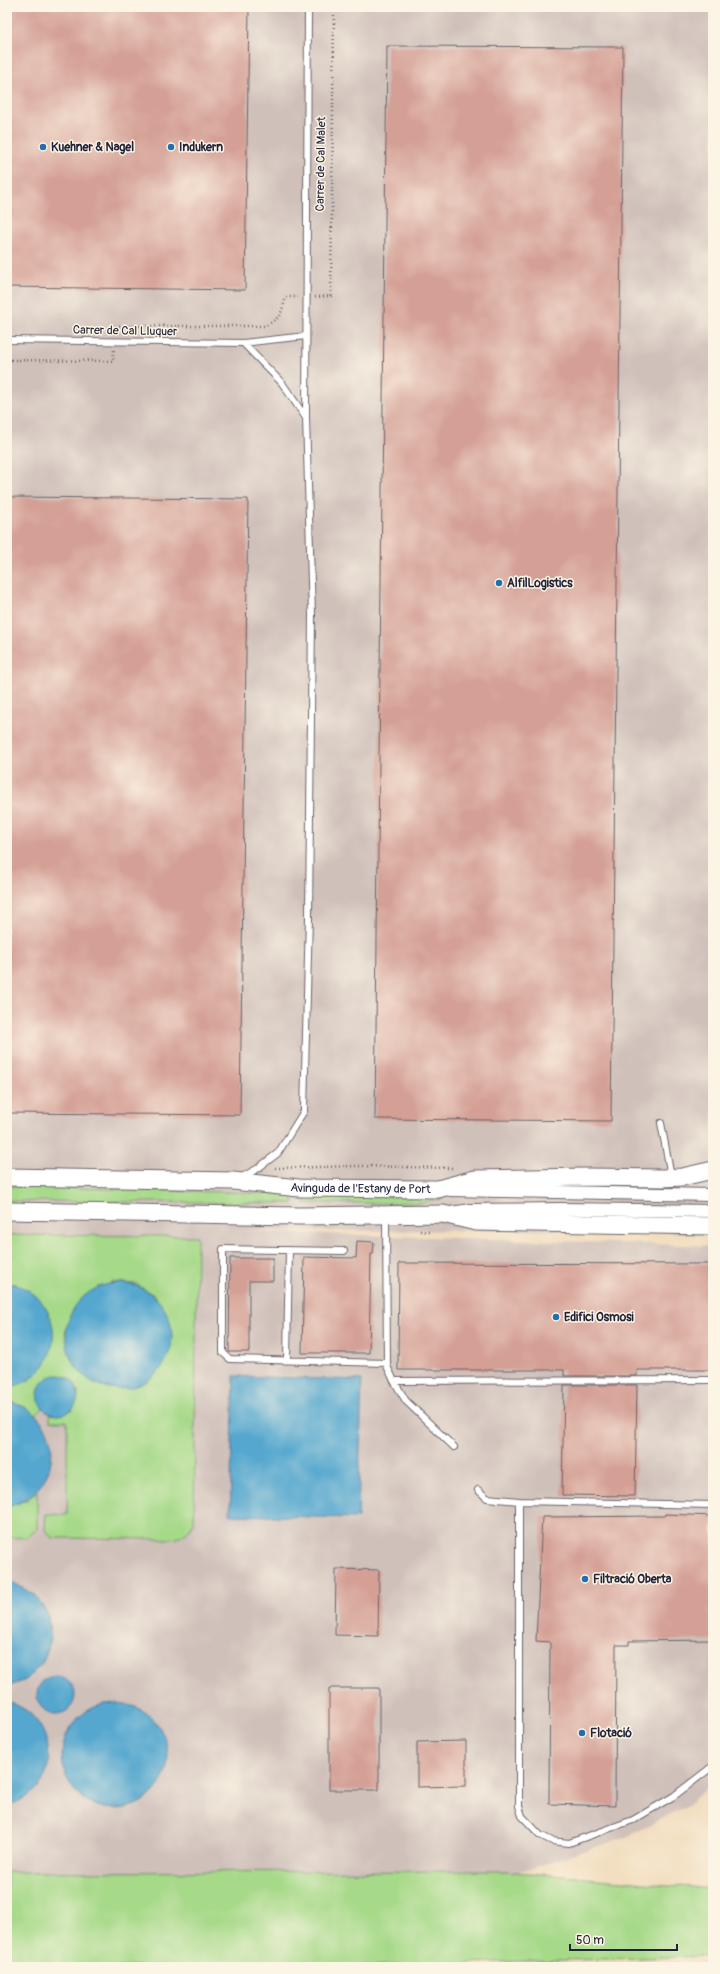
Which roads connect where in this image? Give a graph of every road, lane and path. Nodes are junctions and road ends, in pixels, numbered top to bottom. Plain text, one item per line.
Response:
1 (308, 7) edge
2 (334, 7) edge
3 (306, 297) junction
4 (306, 336) junction
5 (7, 340) edge
6 (243, 343) junction
7 (306, 418) junction
8 (661, 1123) dead end
9 (713, 1170) edge
10 (7, 1177) edge
11 (671, 1178) junction
12 (233, 1181) junction
13 (438, 1189) junction
14 (713, 1195) edge
15 (713, 1211) edge
16 (7, 1212) edge
17 (443, 1214) junction
18 (386, 1215) junction
19 (713, 1226) edge
20 (289, 1250) junction
21 (344, 1251) dead end
22 (287, 1360) junction
23 (387, 1363) junction
24 (713, 1380) edge
25 (394, 1381) junction
26 (454, 1447) dead end
27 (478, 1490) dead end
28 (519, 1500) junction
29 (713, 1505) edge
30 (713, 1766) edge

1 - 3 lane, Carrer de Cal Malet
2 - 3 path, Carrer de Cal Malet
3 - 4 lane, Carrer de Cal Malet
4 - 6 lane, Carrer de Cal Lluquer
4 - 7 lane, Carrer de Cal Malet
5 - 6 lane, Carrer de Cal Lluquer
6 - 7 lane
7 - 12 lane, Carrer de Cal Malet
8 - 11 lane
9 - 11 street, Avinguda de l'Estany de Port
10 - 12 street, Avinguda de l'Estany de Port
11 - 13 street, Avinguda de l'Estany de Port
12 - 13 street, Avinguda de l'Estany de Port
13 - 14 street
15 - 17 street
16 - 18 street, Avinguda de l'Estany de Port
17 - 18 street, Avinguda de l'Estany de Port
17 - 19 street, Avinguda de l'Estany de Port
18 - 23 lane
20 - 21 lane
20 - 22 lane
20 - 22 lane
22 - 23 lane
23 - 25 lane
24 - 25 lane
25 - 26 lane
27 - 28 lane
28 - 29 lane
28 - 30 lane

